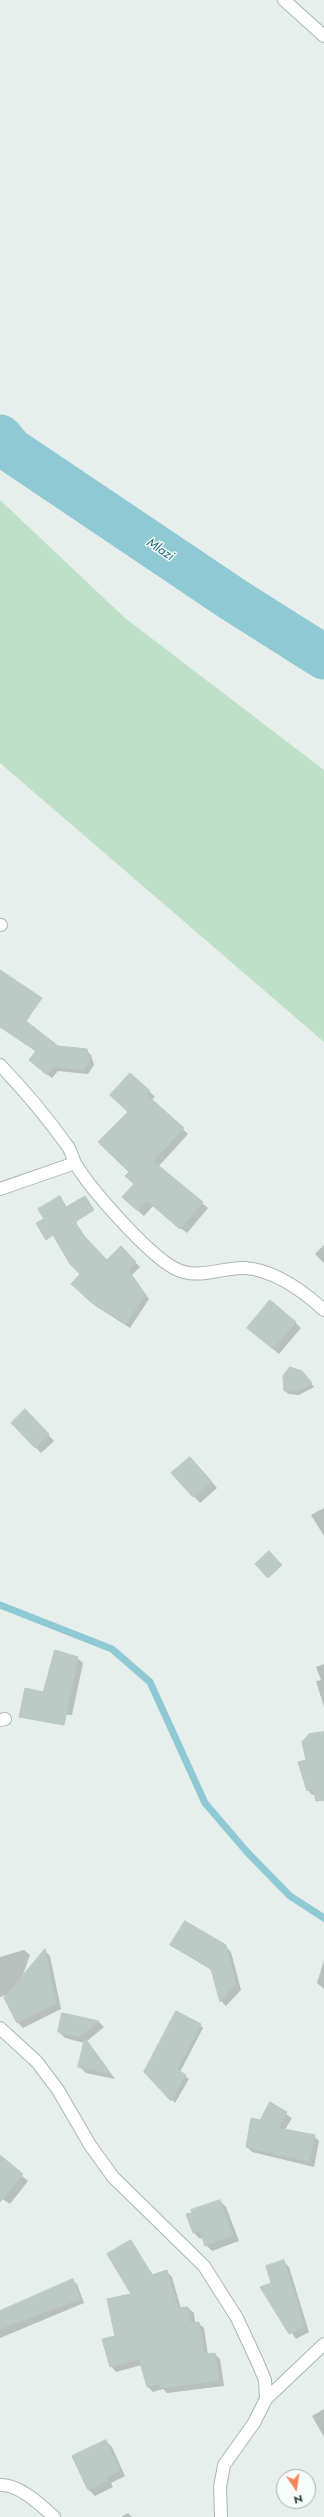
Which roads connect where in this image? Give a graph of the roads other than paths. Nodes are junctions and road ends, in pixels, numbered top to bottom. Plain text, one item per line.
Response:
1 (284, 0) edge
2 (324, 36) edge
3 (0, 1065) edge
4 (75, 1163) junction
5 (0, 1189) edge
6 (324, 1310) edge
7 (0, 2028) edge
8 (324, 2344) edge
9 (266, 2399) junction
10 (0, 2485) edge
11 (54, 2517) edge
12 (221, 2517) edge

1 - 2 street
3 - 4 street
4 - 5 street
4 - 6 street
7 - 9 street
8 - 9 street
9 - 12 street
10 - 11 street

